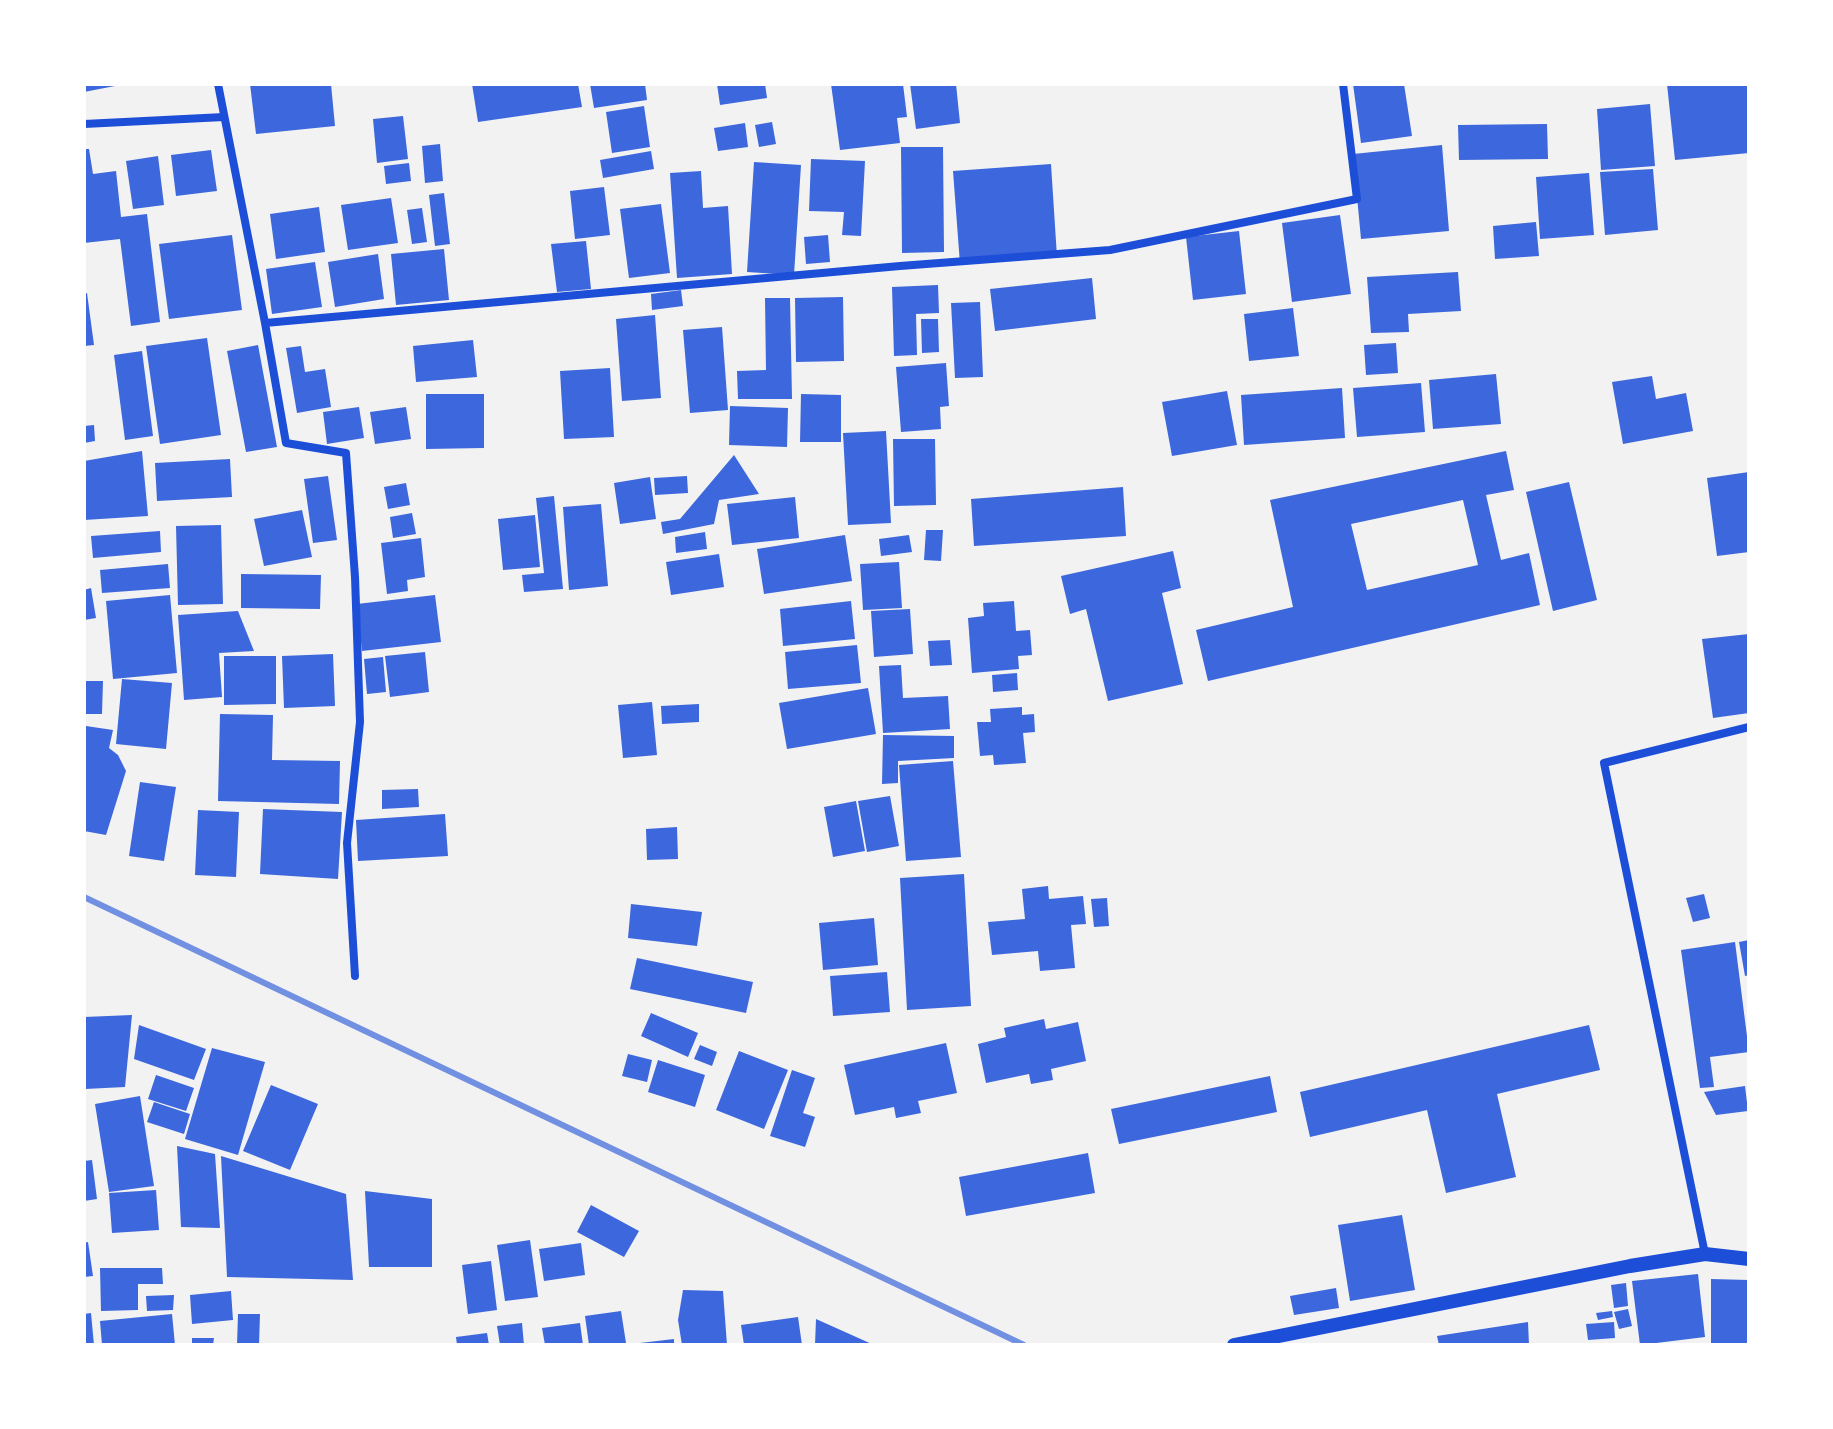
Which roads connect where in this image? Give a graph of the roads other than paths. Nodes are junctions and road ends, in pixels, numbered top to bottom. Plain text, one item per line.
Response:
1 (218, 84) edge
2 (1343, 84) edge
3 (224, 117) junction
4 (84, 124) edge
5 (265, 323) junction
6 (1749, 727) edge
7 (355, 976) dead end
8 (1705, 1254) junction
9 (1749, 1259) edge
10 (1234, 1345) edge

1 - 3 street
2 - 5 street
3 - 4 street
3 - 5 street
5 - 7 street
6 - 8 street
8 - 9 street
8 - 10 street

